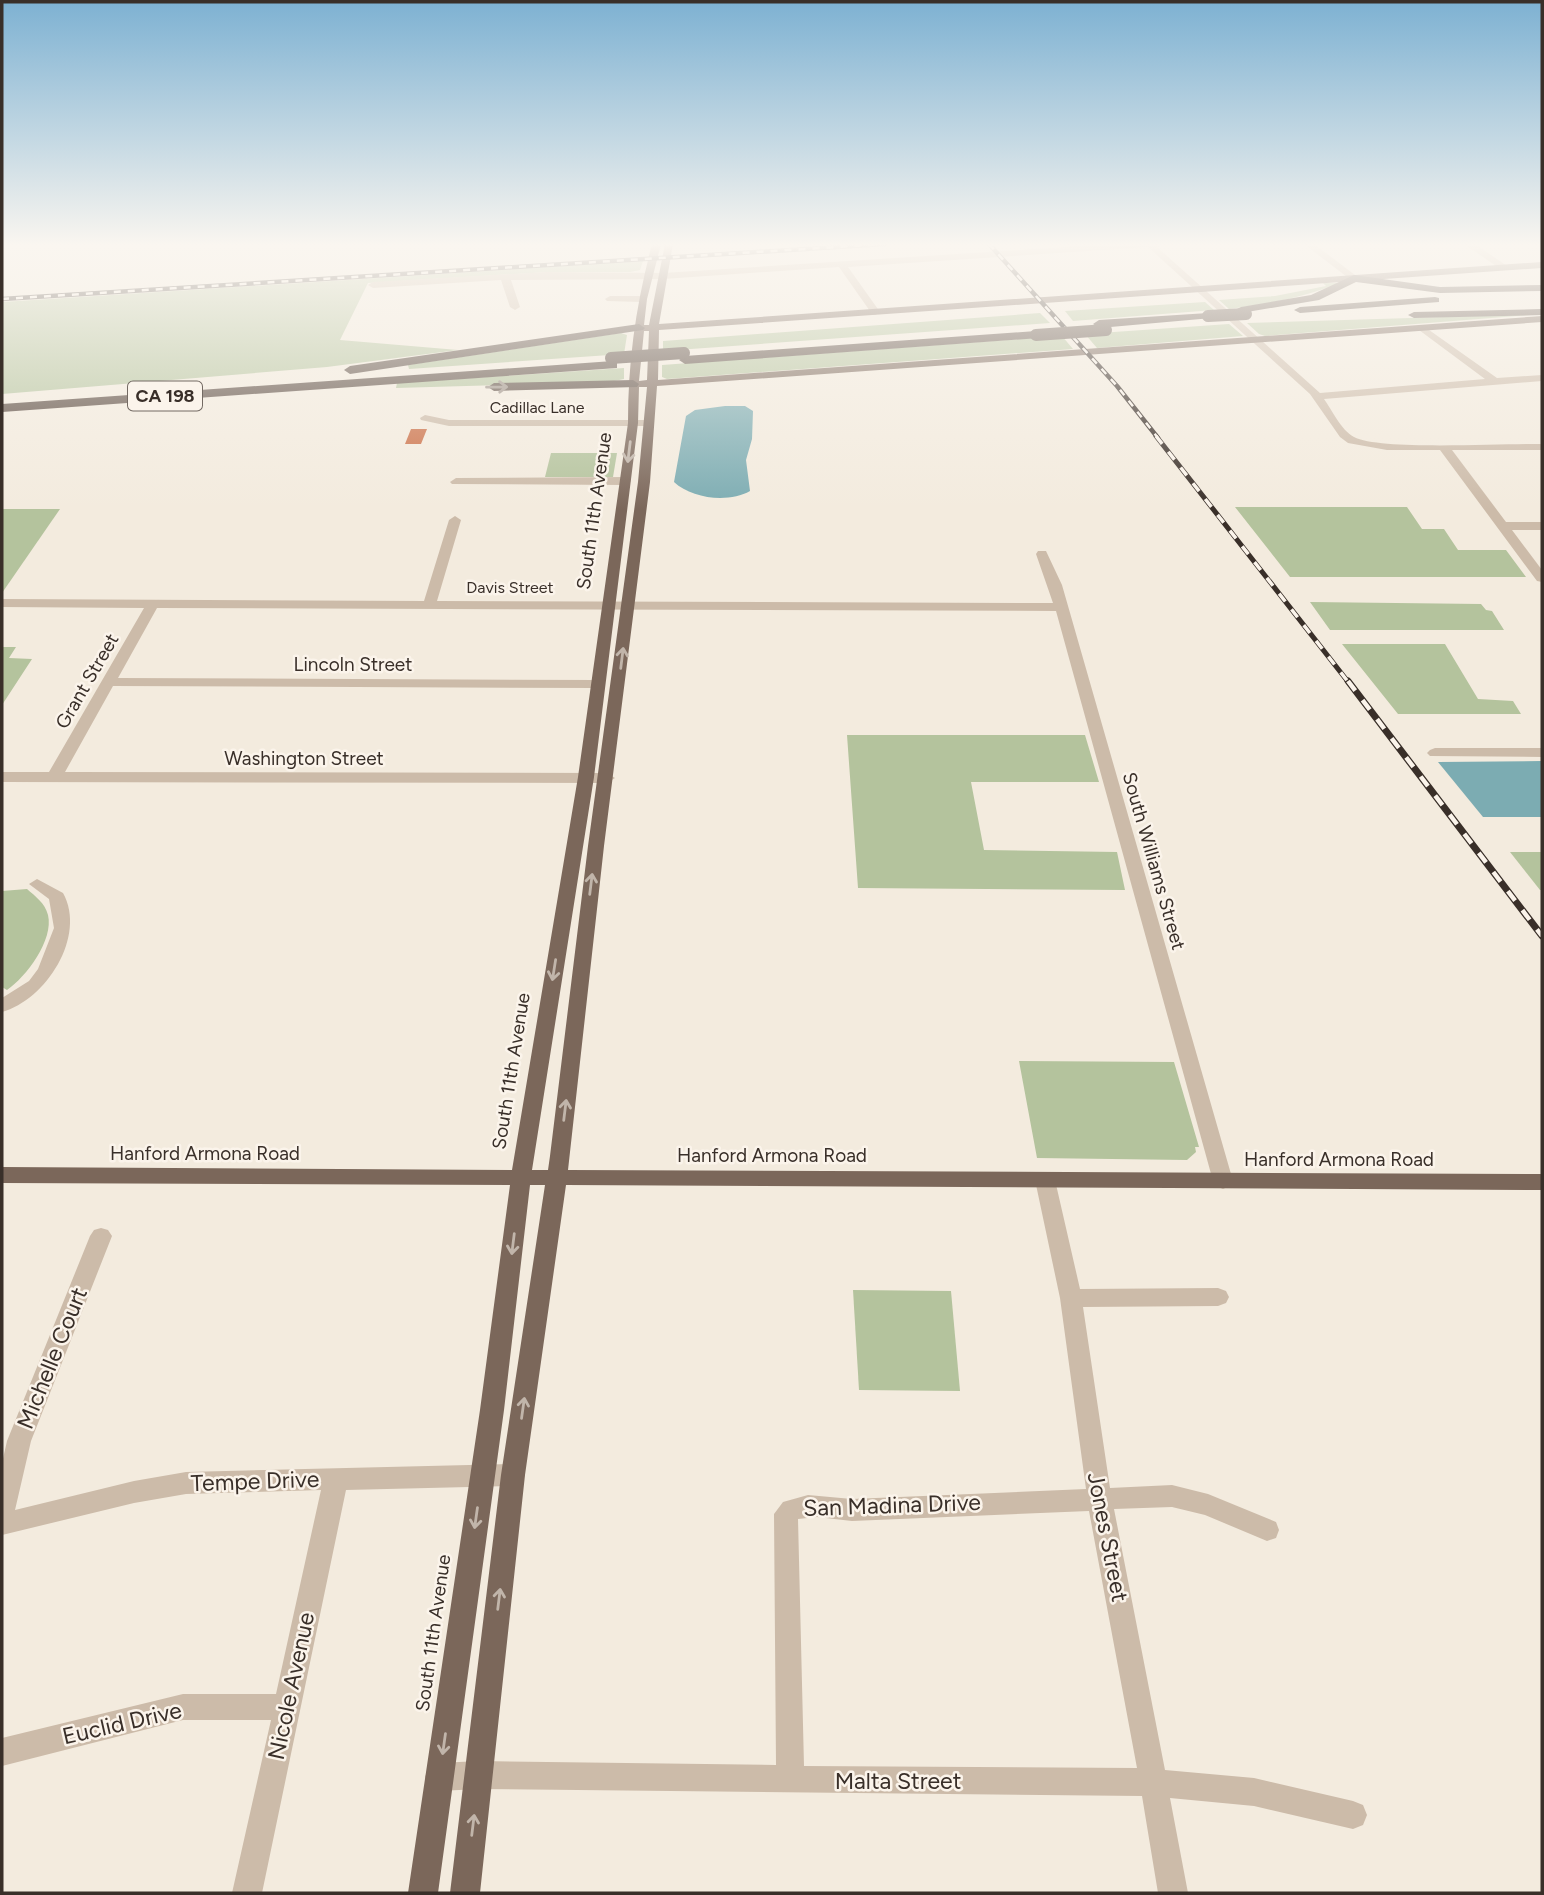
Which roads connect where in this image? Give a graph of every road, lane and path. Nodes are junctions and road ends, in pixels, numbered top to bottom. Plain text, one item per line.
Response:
1 (609, 332) edge
2 (639, 332) edge
3 (654, 332) edge
4 (1027, 332) edge
5 (1248, 332) edge
6 (1361, 332) edge
7 (1428, 332) edge
8 (1257, 340) junction
9 (1542, 378) edge
10 (1495, 382) junction
11 (652, 383) junction
12 (633, 384) junction
13 (1318, 396) junction
14 (85, 399) junction
15 (2, 402) edge
16 (2, 408) edge
17 (425, 418) dead end
18 (641, 423) junction
19 (1542, 447) edge
20 (1444, 448) junction
21 (625, 481) junction
22 (456, 482) dead end
23 (455, 520) dead end
24 (1503, 526) junction
25 (1542, 526) edge
26 (1042, 554) dead end
27 (1542, 578) edge
28 (2, 603) edge
29 (153, 603) junction
30 (429, 605) junction
31 (607, 605) junction
32 (629, 605) junction
33 (1059, 607) junction
34 (110, 682) junction
35 (597, 684) junction
36 (1435, 753) dead end
37 (1542, 753) edge
38 (2, 777) edge
39 (586, 777) junction
40 (54, 778) junction
41 (607, 778) junction
42 (37, 884) dead end
43 (2, 1006) edge
44 (2, 1175) edge
45 (521, 1177) junction
46 (557, 1177) junction
47 (1045, 1180) junction
48 (1223, 1181) junction
49 (1542, 1182) edge
50 (101, 1236) dead end
51 (1218, 1297) dead end
52 (1071, 1298) junction
53 (513, 1475) junction
54 (482, 1476) junction
55 (336, 1479) junction
56 (1099, 1497) junction
57 (2, 1524) edge
58 (1267, 1530) dead end
59 (286, 1707) junction
60 (2, 1752) edge
61 (479, 1775) junction
62 (439, 1777) junction
63 (790, 1780) junction
64 (1154, 1782) junction
65 (1353, 1815) dead end
66 (247, 1893) edge
67 (423, 1893) edge
68 (465, 1893) edge
69 (1173, 1893) edge

1 - 14 highway
2 - 12 main road, South 11th Avenue
3 - 11 main road, South 11th Avenue
4 - 14 highway, CA 198, bridge
5 - 8 street
6 - 8 main road
7 - 10 street
8 - 11 main road
8 - 13 street
9 - 10 street
10 - 13 street
11 - 12 main road
11 - 18 main road, South 11th Avenue
14 -> 12 highway
12 - 18 main road, South 11th Avenue
13 - 20 street
14 - 15 highway, CA 198
14 - 16 highway, CA 198
17 - 18 street, Cadillac Lane
18 -> 21 main road, South 11th Avenue
18 - 32 main road, South 11th Avenue
19 - 20 street
20 - 24 street
21 - 22 street
21 - 31 main road, South 11th Avenue
23 - 30 street
24 - 25 street
24 - 27 street
26 - 33 street, South Williams Street
28 - 29 street, Davis Street
29 - 30 street, Davis Street
29 - 34 street, Grant Street
30 - 31 street, Davis Street
31 - 32 street, Davis Street
31 - 35 main road, South 11th Avenue
32 - 33 street, Davis Street
41 -> 32 main road, South 11th Avenue
33 - 48 street, South Williams Street
34 - 35 street, Lincoln Street
34 - 40 street, Grant Street
35 - 39 main road, South 11th Avenue
36 - 37 street
38 - 40 street, Washington Street
39 - 40 street, Washington Street
39 - 41 street, Washington Street
39 -> 45 main road, South 11th Avenue
46 -> 41 main road, South 11th Avenue
42 - 43 street
44 - 45 main road, Hanford Armona Road
45 - 46 main road, Hanford Armona Road
45 -> 54 main road, South 11th Avenue
46 - 47 main road, Hanford Armona Road
53 -> 46 main road, South 11th Avenue
47 - 48 main road, Hanford Armona Road
47 - 52 street, Jones Street
48 - 49 main road, Hanford Armona Road
50 - 57 street, Michelle Court
51 - 52 street
52 - 56 street, Jones Street
53 - 54 street, Tempe Drive
61 -> 53 main road, South 11th Avenue
54 - 55 street, Tempe Drive
54 -> 62 main road, South 11th Avenue
55 - 57 street, Tempe Drive
55 - 59 street, Nicole Avenue
56 - 58 street
56 - 63 street, San Madina Drive
56 - 64 street, Jones Street
59 - 60 street, Euclid Drive
59 - 66 street, Nicole Avenue
61 - 62 street, Malta Street
61 - 63 street, Malta Street
68 -> 61 main road, South 11th Avenue
62 - 67 main road, South 11th Avenue
63 - 64 street, Malta Street
64 - 65 street, Malta Street
64 - 69 street, Jones Street

